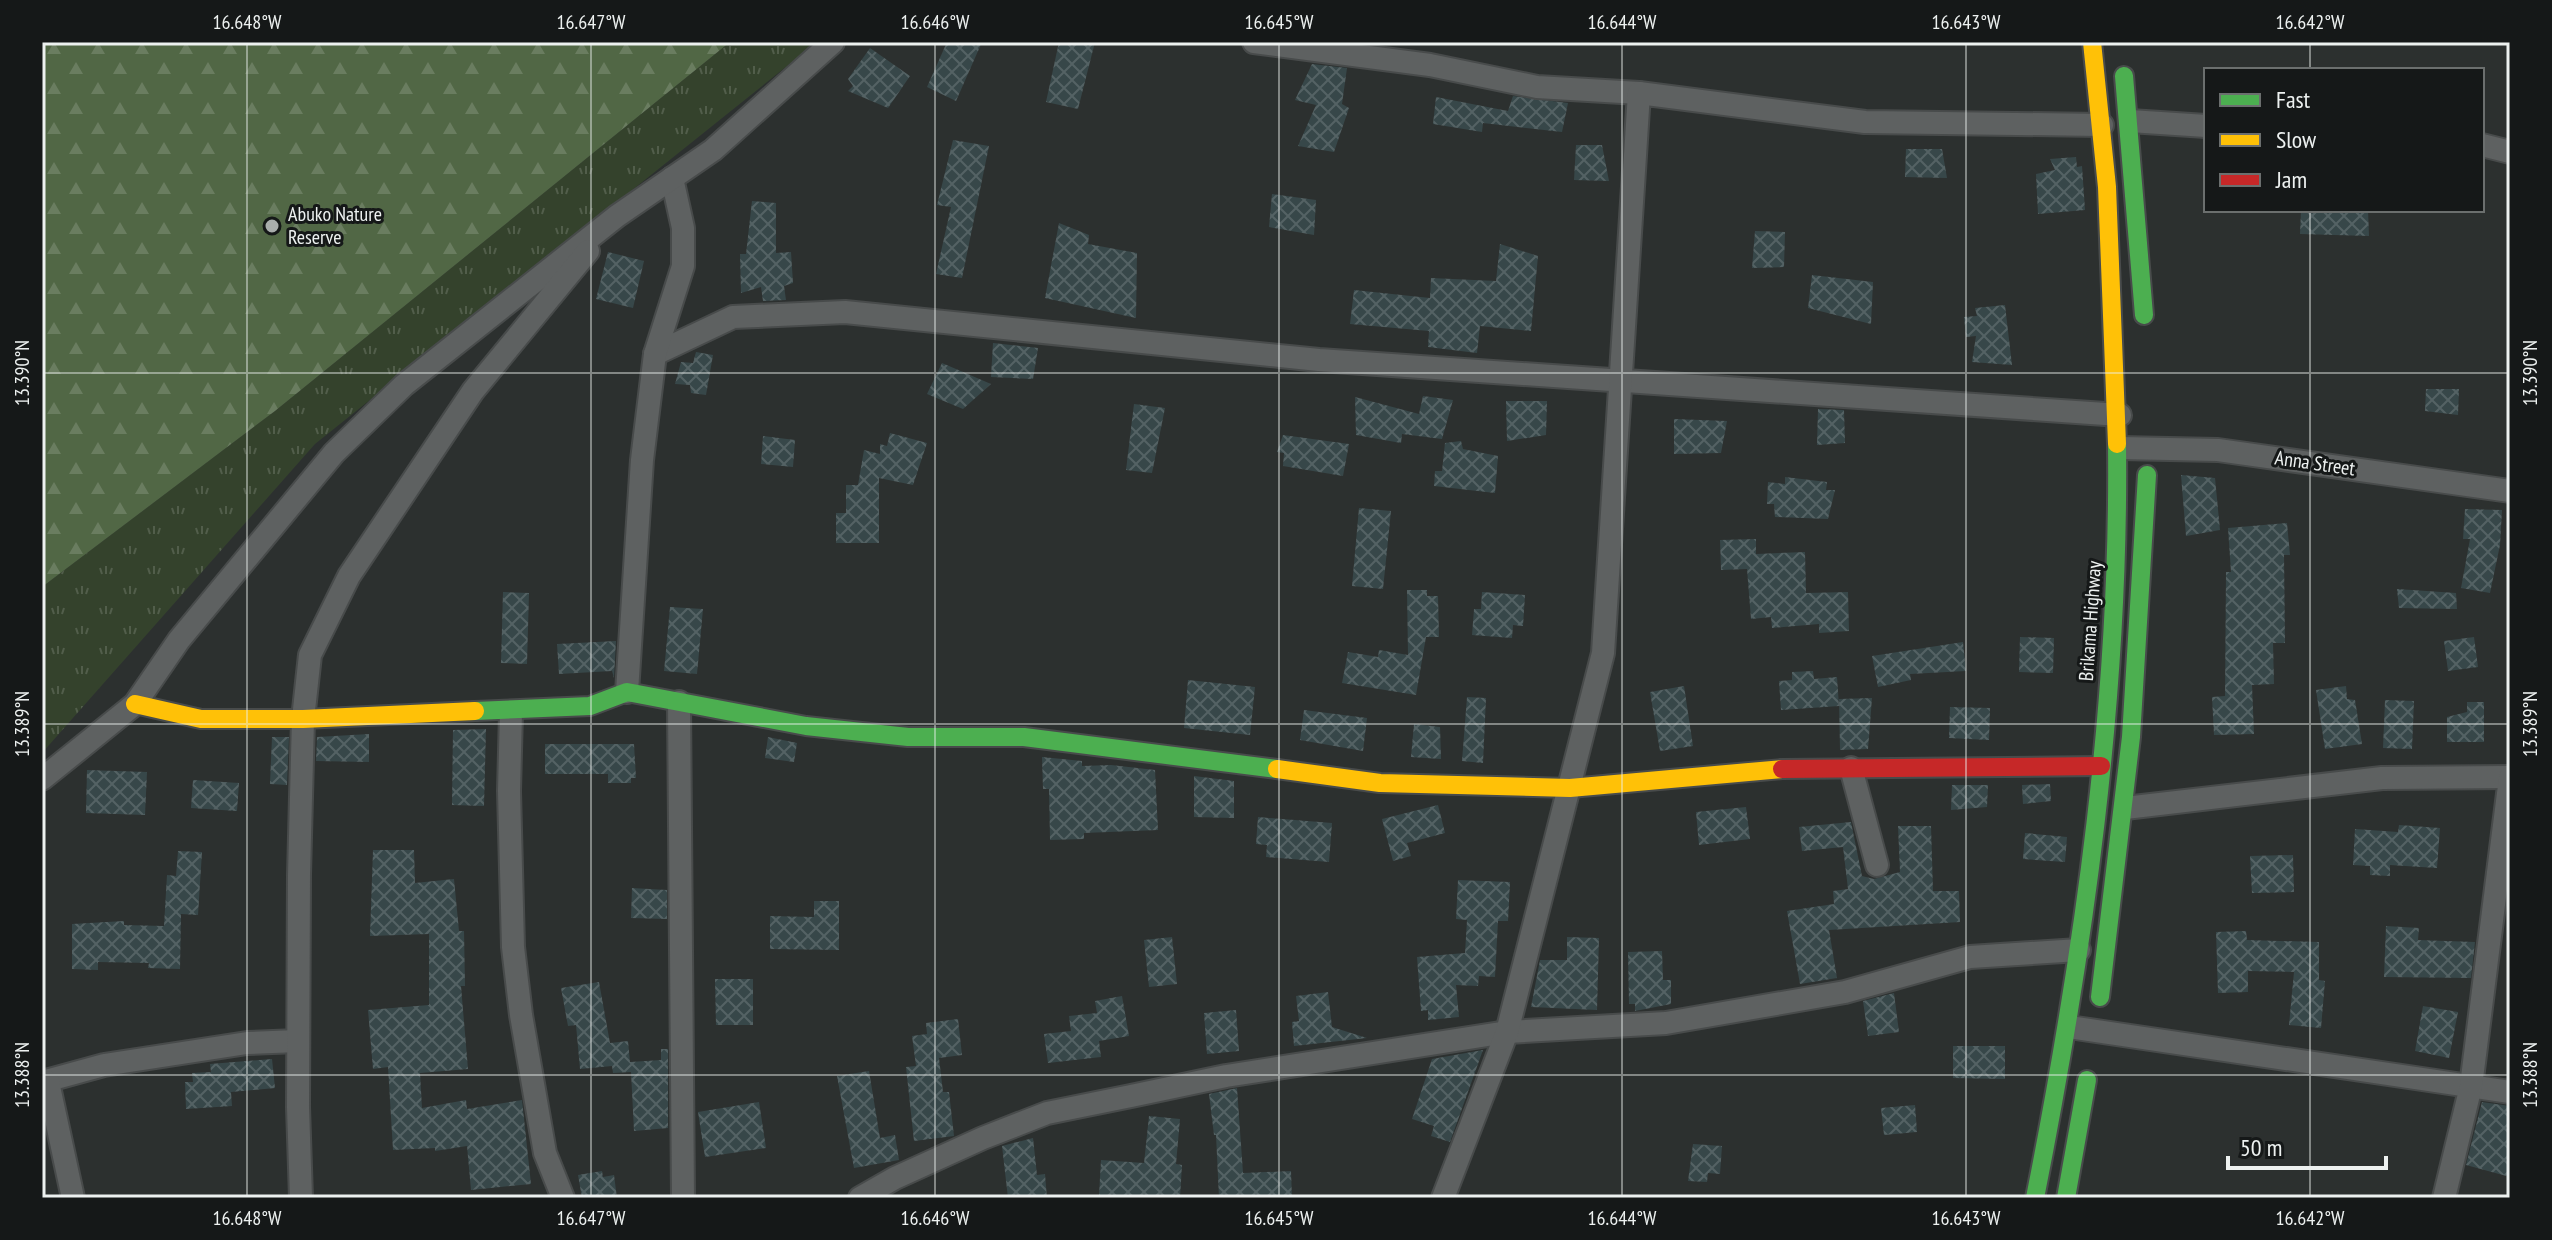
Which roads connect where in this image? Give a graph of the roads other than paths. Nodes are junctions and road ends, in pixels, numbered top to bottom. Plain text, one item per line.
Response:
1 (833, 42) edge
2 (2092, 42) edge
3 (1263, 43) edge
4 (2122, 58) dead end
5 (1639, 93) junction
6 (2130, 121) junction
7 (2102, 125) junction
8 (2204, 126) edge
9 (2484, 146) edge
10 (2510, 152) edge
11 (672, 178) junction
12 (617, 216) junction
13 (2144, 332) dead end
14 (655, 354) junction
15 (1618, 380) junction
16 (2120, 415) junction
17 (2147, 441) junction
18 (2120, 448) junction
19 (2510, 491) edge
20 (627, 692) junction
21 (679, 702) junction
22 (135, 704) junction
23 (511, 712) junction
24 (303, 719) junction
25 (2101, 766) junction
26 (1851, 768) junction
27 (2510, 778) edge
28 (42, 779) edge
29 (1570, 788) junction
30 (2125, 808) junction
31 (1877, 865) dead end
32 (2079, 950) junction
33 (2069, 1027) junction
34 (1507, 1032) junction
35 (298, 1041) junction
36 (2093, 1045) junction
37 (45, 1082) edge
38 (2471, 1086) junction
39 (2510, 1092) edge
40 (73, 1198) edge
41 (301, 1198) edge
42 (563, 1198) edge
43 (683, 1198) edge
44 (860, 1198) edge
45 (1443, 1198) edge
46 (2035, 1198) edge
47 (2066, 1198) edge
48 (2444, 1198) edge

1 - 11 street
2 - 7 main road, Brikama Highway
3 - 5 street
4 - 6 main road
5 - 7 street
5 - 15 street
6 - 8 street
6 - 13 main road
7 - 16 main road, Brikama Highway
9 - 10 street
11 - 12 street
11 - 14 street
12 - 22 street
12 - 24 street
14 - 15 street
14 - 20 street
15 - 16 street
15 - 29 street
16 - 18 main road, Brikama Highway
17 - 18 street, Anna Street
17 - 19 street, Anna Street
17 - 30 main road
18 - 25 main road, Brikama Highway
20 - 21 main road
20 - 23 main road
21 - 29 main road
21 - 43 street
22 - 24 main road
22 - 28 street
23 - 24 main road
23 - 42 street
24 - 35 street
25 - 26 main road
25 - 32 main road, Brikama Highway
26 - 29 main road
26 - 31 street
27 - 30 street
27 - 38 street
29 - 34 street
30 - 36 main road
32 - 33 main road, Brikama Highway
32 - 34 street
33 - 36 street
33 - 46 main road, Brikama Highway
34 - 44 street
34 - 45 street
35 - 37 street
35 - 41 street
36 - 38 street
36 - 47 main road
37 - 40 street
38 - 39 street
38 - 48 street

